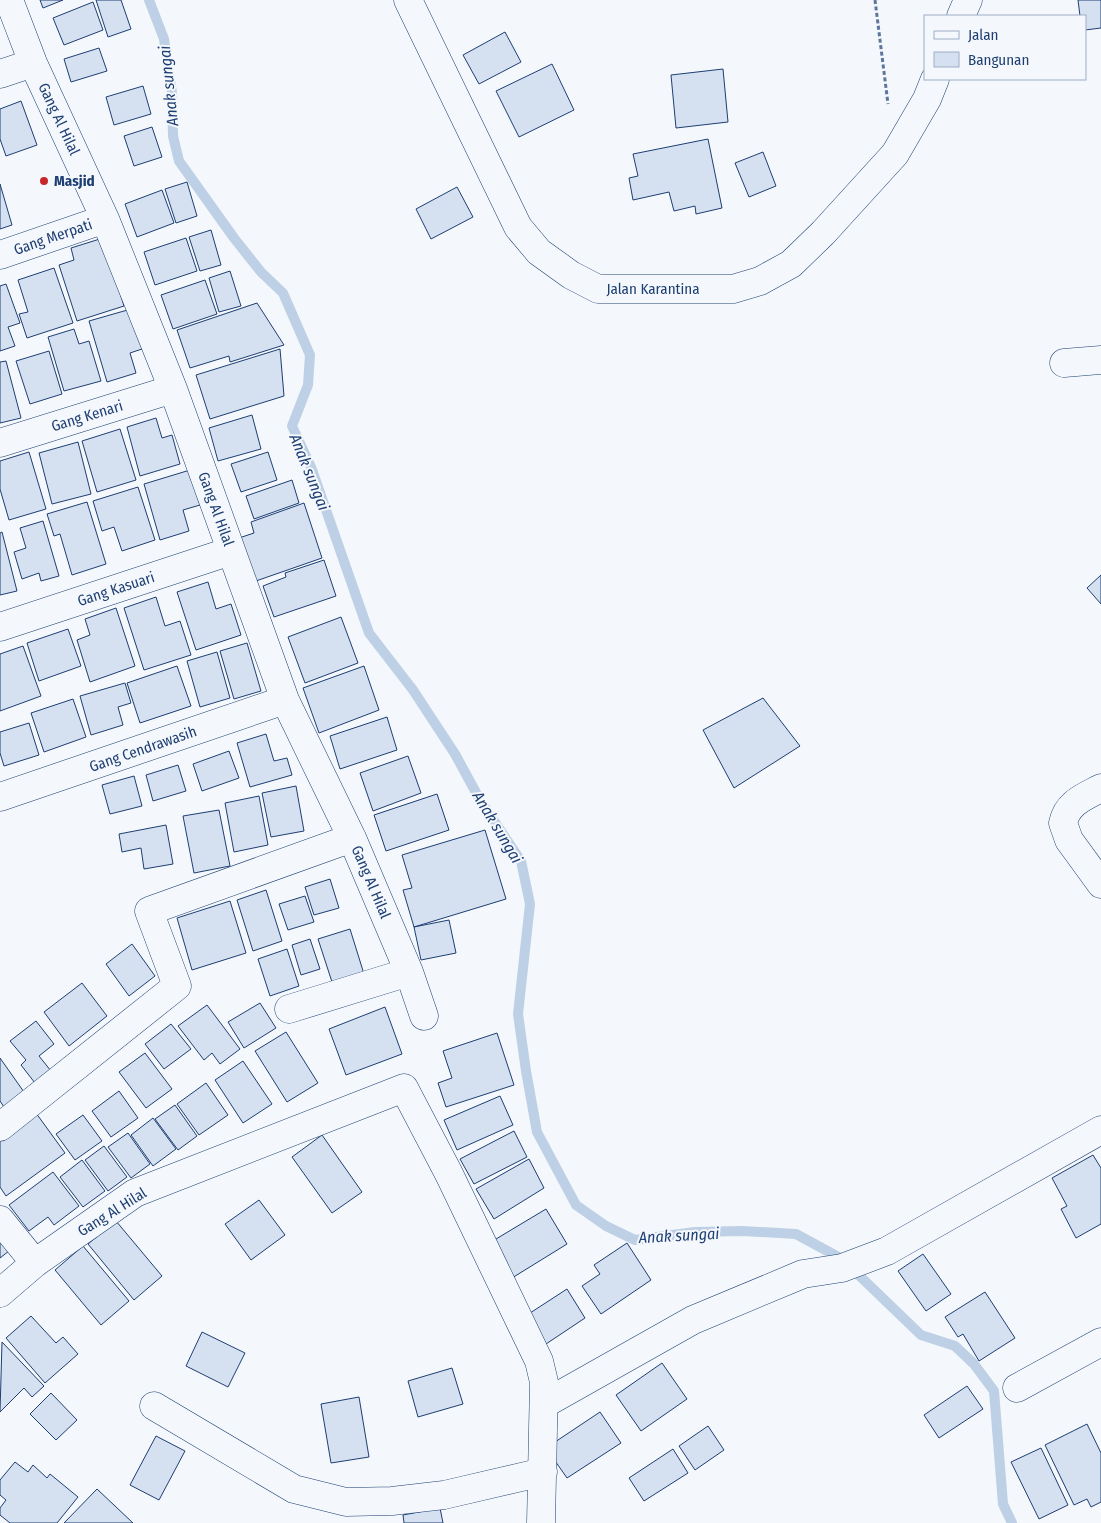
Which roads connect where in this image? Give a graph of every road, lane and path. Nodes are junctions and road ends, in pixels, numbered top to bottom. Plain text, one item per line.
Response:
1 (9, 0) edge
2 (408, 0) edge
3 (875, 0) edge
4 (968, 0) edge
5 (961, 15) edge
6 (33, 63) junction
7 (0, 74) edge
8 (936, 80) edge
9 (889, 106) dead end
10 (106, 220) junction
11 (0, 255) edge
12 (1101, 360) edge
13 (1064, 363) dead end
14 (173, 389) junction
15 (0, 443) edge
16 (231, 551) junction
17 (0, 627) edge
18 (285, 700) junction
19 (1101, 788) edge
20 (0, 797) edge
21 (352, 838) junction
22 (1101, 884) edge
23 (408, 972) junction
24 (289, 1009) dead end
25 (424, 1016) dead end
26 (0, 1127) edge
27 (1101, 1130) edge
28 (0, 1220) edge
29 (35, 1263) junction
30 (0, 1293) edge
31 (1101, 1342) edge
32 (1017, 1388) dead end
33 (544, 1404) junction
34 (154, 1406) dead end
35 (542, 1472) junction
36 (541, 1523) edge

1 - 6 street, Gang Al Hilal
2 - 8 street, Jalan Karantina
3 - 9 path
4 - 5 street
6 - 7 street
6 - 10 street, Gang Al Hilal
10 - 11 street, Gang Merpati
10 - 14 street, Gang Al Hilal
12 - 13 street
14 - 15 street, Gang Kenari
14 - 16 street, Gang Al Hilal
16 - 17 street, Gang Kasuari
16 - 18 street, Gang Al Hilal
18 - 20 street, Gang Cendrawasih
18 - 21 street, Gang Al Hilal
19 - 22 street
21 - 23 street, Gang Al Hilal
21 - 26 street
23 - 24 street
23 - 25 street, Gang Al Hilal
27 - 33 street
28 - 29 street
29 - 30 street, Gang Al Hilal
29 - 33 street, Gang Al Hilal
31 - 32 street
33 - 35 street
34 - 35 street
35 - 36 street

